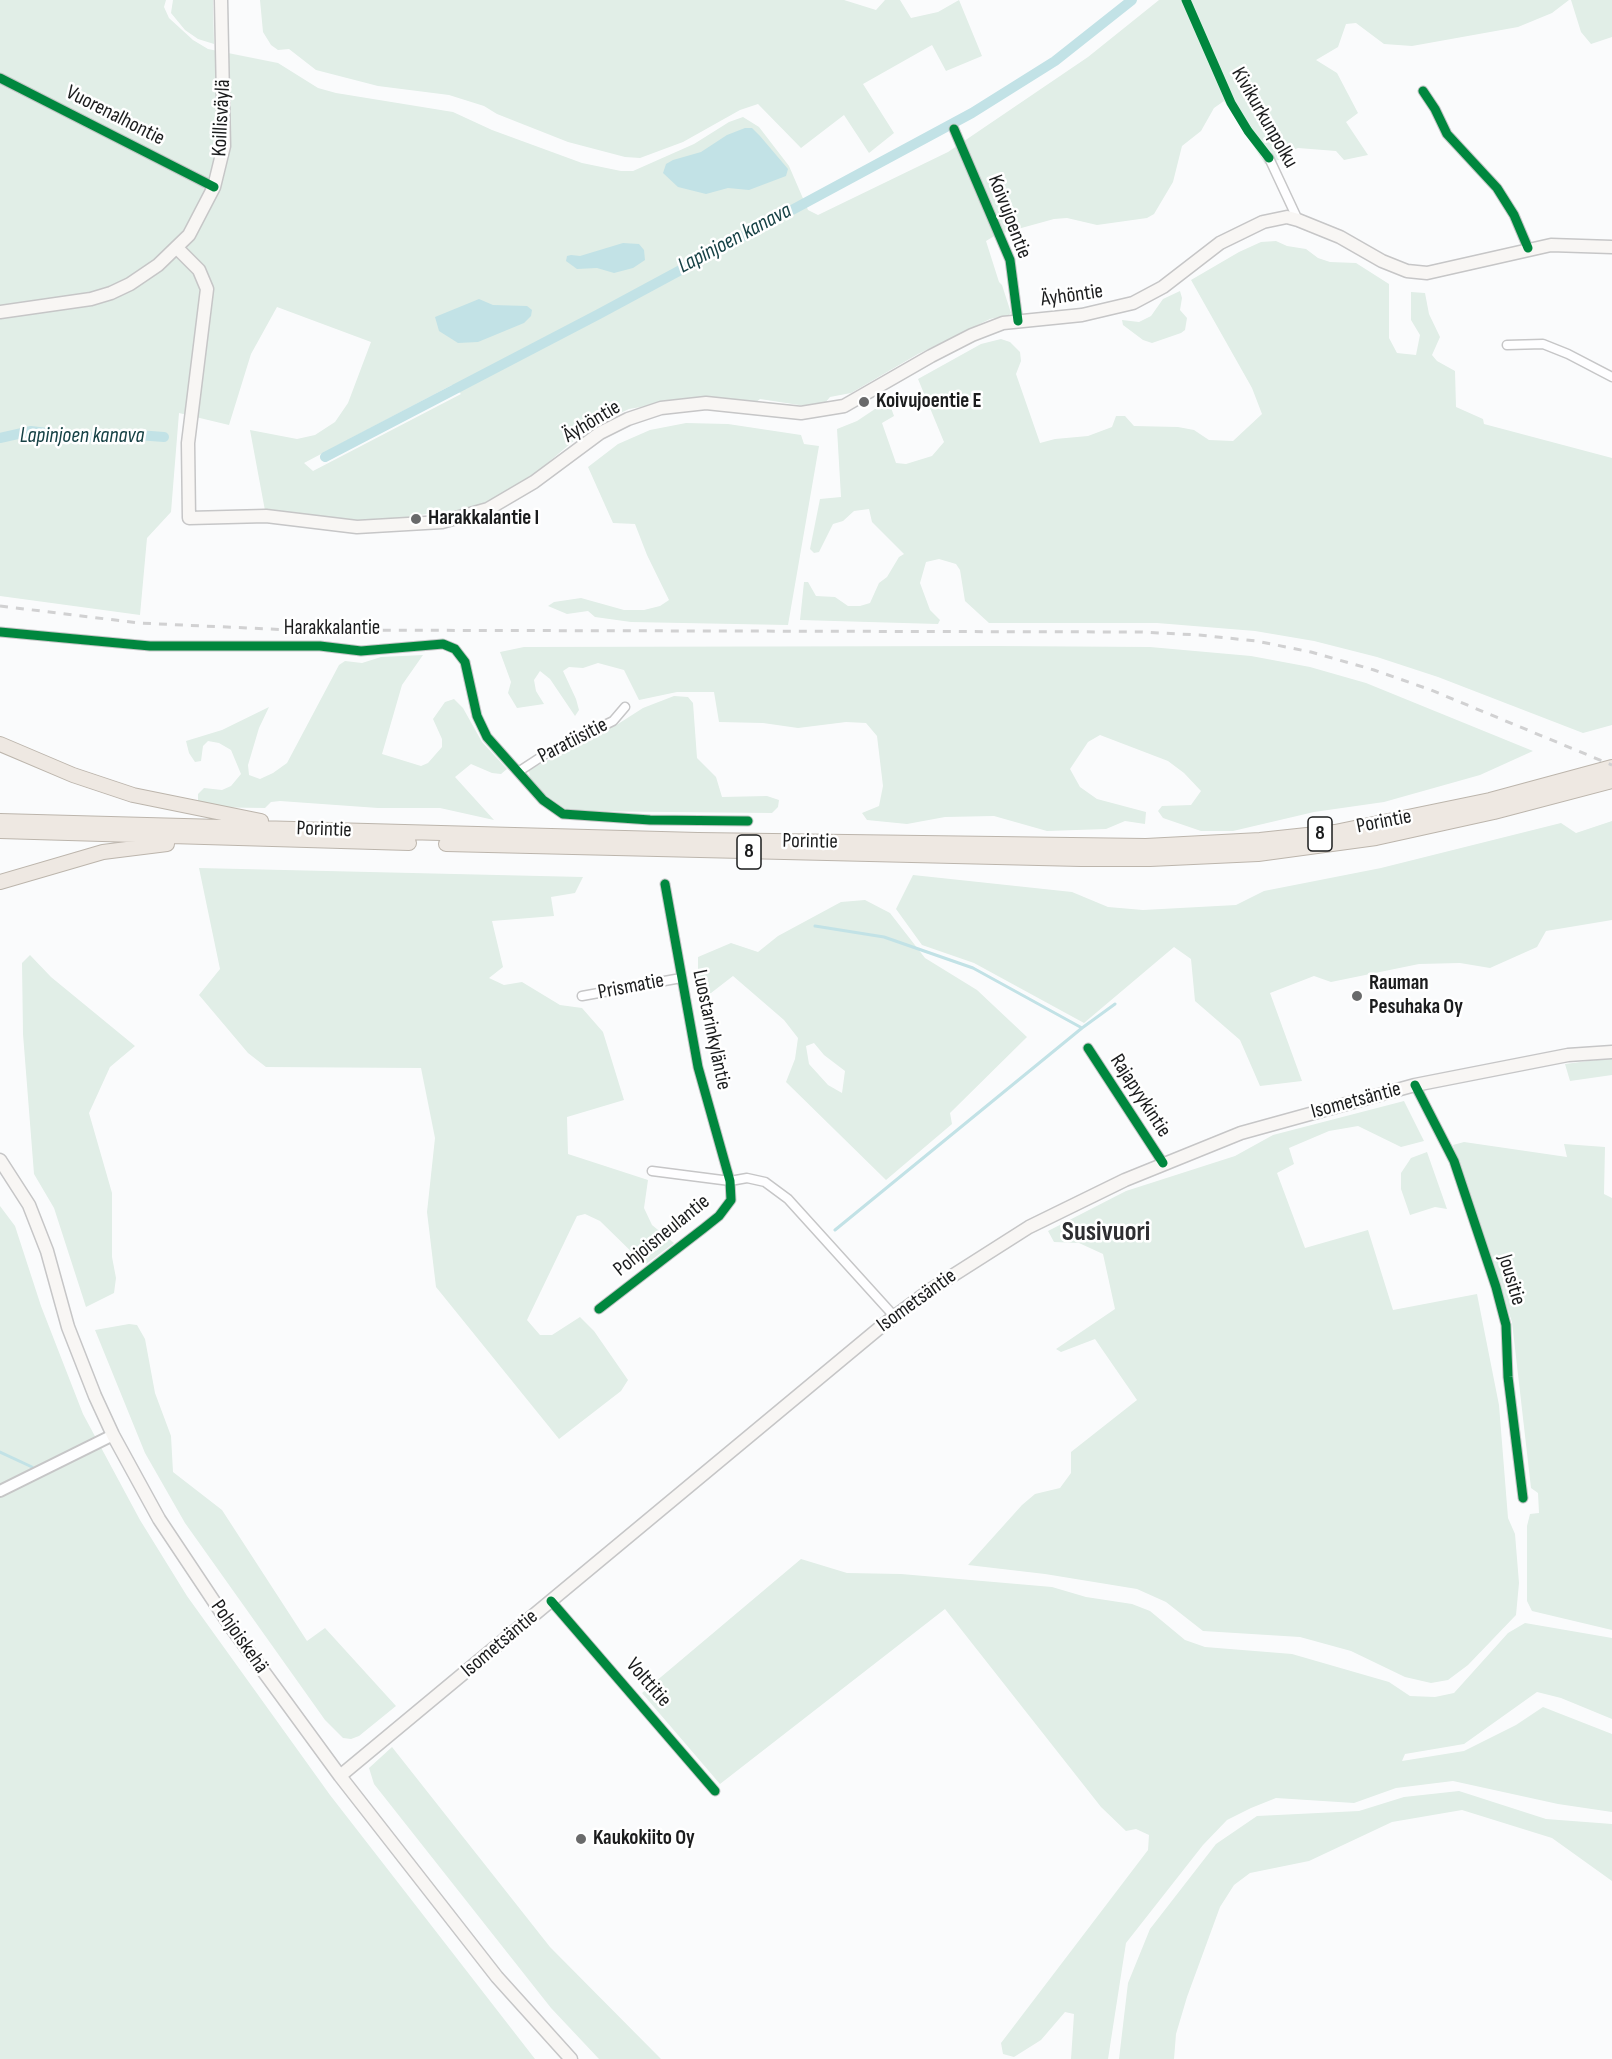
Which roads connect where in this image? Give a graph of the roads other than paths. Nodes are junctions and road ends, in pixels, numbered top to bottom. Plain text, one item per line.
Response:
1 (221, 0) edge
2 (0, 78) edge
3 (1422, 91) dead end
4 (954, 129) dead end
5 (1269, 158) dead end
6 (214, 187) junction
7 (1298, 220) junction
8 (1612, 246) edge
9 (177, 248) junction
10 (1528, 248) junction
11 (0, 312) edge
12 (1018, 321) junction
13 (1507, 345) dead end
14 (1612, 377) edge
15 (0, 632) edge
16 (625, 707) dead end
17 (0, 744) edge
18 (1612, 767) edge
19 (519, 772) junction
20 (1612, 781) edge
21 (1492, 806) junction
22 (0, 821) edge
23 (748, 821) dead end
24 (0, 831) edge
25 (356, 831) junction
26 (262, 840) junction
27 (0, 882) edge
28 (665, 884) dead end
29 (681, 978) junction
30 (582, 996) dead end
31 (1088, 1048) dead end
32 (1612, 1052) edge
33 (1415, 1085) junction
34 (0, 1160) edge
35 (1163, 1163) junction
36 (652, 1171) dead end
37 (730, 1181) junction
38 (599, 1309) dead end
39 (894, 1316) junction
40 (113, 1435) junction
41 (0, 1491) edge
42 (1524, 1498) dead end
43 (551, 1600) junction
44 (340, 1776) junction
45 (714, 1791) dead end
46 (571, 2059) edge

1 - 6 main road, Koillisväylä
2 - 6 street, Vuorenalhontie
3 - 10 street
4 - 12 street, Koivujoentie
5 - 7 street, Kivikurkunpolku
6 - 9 main road, Koillisväylä
7 - 10 main road, Äyhöntie
7 - 12 main road, Äyhöntie
8 - 10 main road, Äyhöntie
9 - 11 main road, Koillisväylä
9 - 12 main road, Äyhöntie
13 - 14 street
15 - 19 street, Harakkalantie
16 - 19 street, Paratiisitie
17 - 25 highway
18 - 21 highway, Porintie / 8
19 - 23 street, Harakkalantie
20 - 21 highway, Porintie / 8
21 - 25 highway, Porintie / 8
21 - 26 highway, Porintie / 8
22 - 25 highway, Porintie / 8
24 - 26 highway, Porintie / 8
26 - 27 highway
28 - 29 street, Luostarinkyläntie
29 - 30 street, Prismatie
29 - 37 street, Luostarinkyläntie
31 - 35 street, Rajapyykintie
32 - 33 main road, Isometsäntie
33 - 35 main road, Isometsäntie
33 - 42 street, Jousitie
34 - 40 main road, Pohjoiskehä
35 - 39 main road, Isometsäntie
36 - 37 street
37 - 38 street, Pohjoisneulantie
37 - 39 street
39 - 43 main road, Isometsäntie
40 - 41 street
40 - 44 main road, Pohjoiskehä
43 - 44 main road, Isometsäntie
43 - 45 street, Volttitie
44 - 46 main road, Pohjoiskehä

